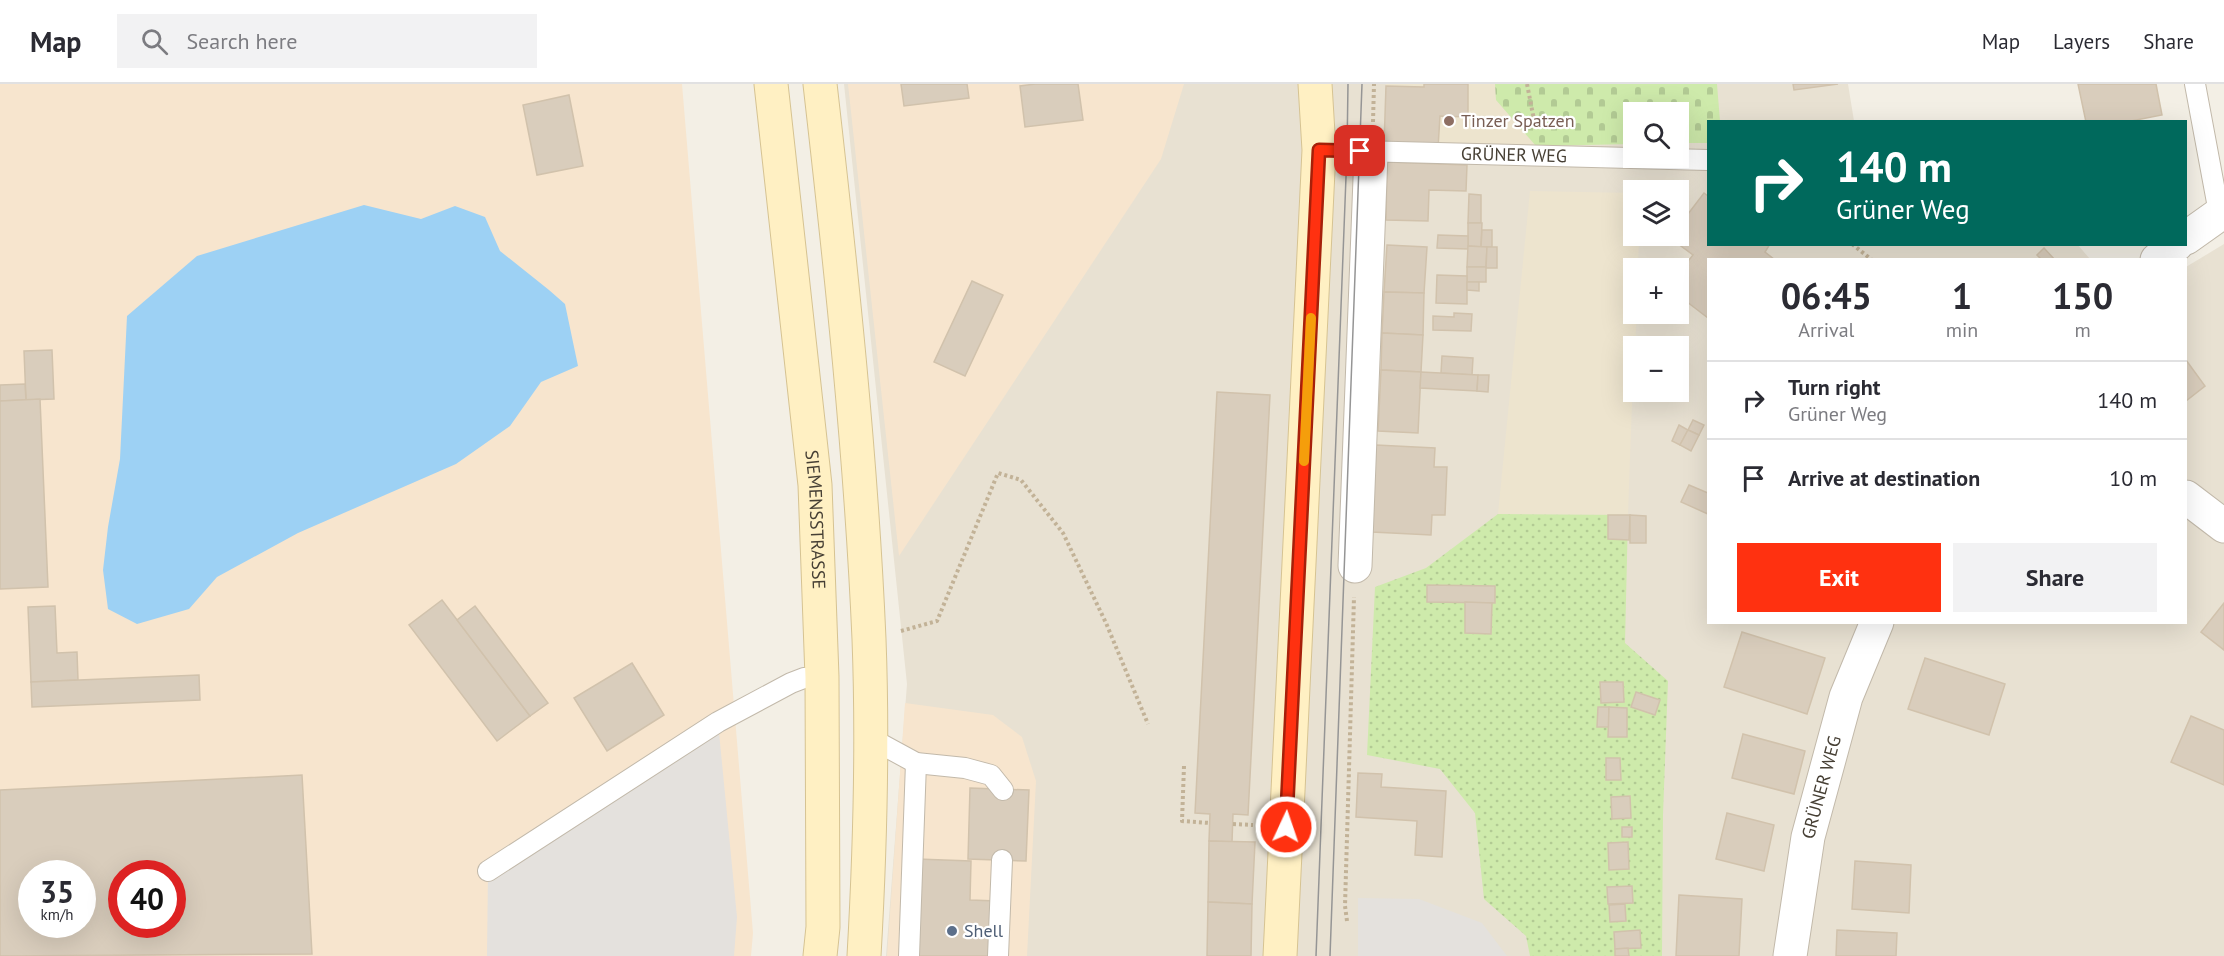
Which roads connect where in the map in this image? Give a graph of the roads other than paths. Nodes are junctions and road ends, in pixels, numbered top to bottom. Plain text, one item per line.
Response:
1 (771, 84) edge
2 (820, 84) edge
3 (1315, 84) edge
4 (2195, 84) edge
5 (1319, 150) junction
6 (1371, 153) junction
7 (1707, 160) edge
8 (2222, 212) edge
9 (2187, 237) edge
10 (2174, 246) edge
11 (2160, 258) edge
12 (2187, 498) edge
13 (2224, 526) edge
14 (1355, 566) road end
15 (1875, 624) edge
16 (822, 677) junction
17 (870, 738) junction
18 (915, 763) junction
19 (1003, 790) dead end
20 (1002, 860) dead end
21 (488, 871) dead end
22 (820, 956) edge
23 (864, 956) edge
24 (909, 956) edge
25 (998, 956) edge
26 (1281, 956) edge
27 (1790, 956) edge

1 - 16 main road, SIEMENSSTRASSE
2 - 17 main road
3 - 5 main road
4 - 8 lane
5 - 6 lane, GRÜNER WEG
5 - 26 main road
6 - 7 lane, GRÜNER WEG
6 - 14 street
8 - 9 street
10 - 11 street
12 - 13 street
15 - 27 street, GRÜNER WEG
16 - 21 lane
16 - 22 main road, SIEMENSSTRASSE
17 - 18 lane
17 - 23 main road
18 - 19 lane
18 - 24 lane
20 - 25 lane

